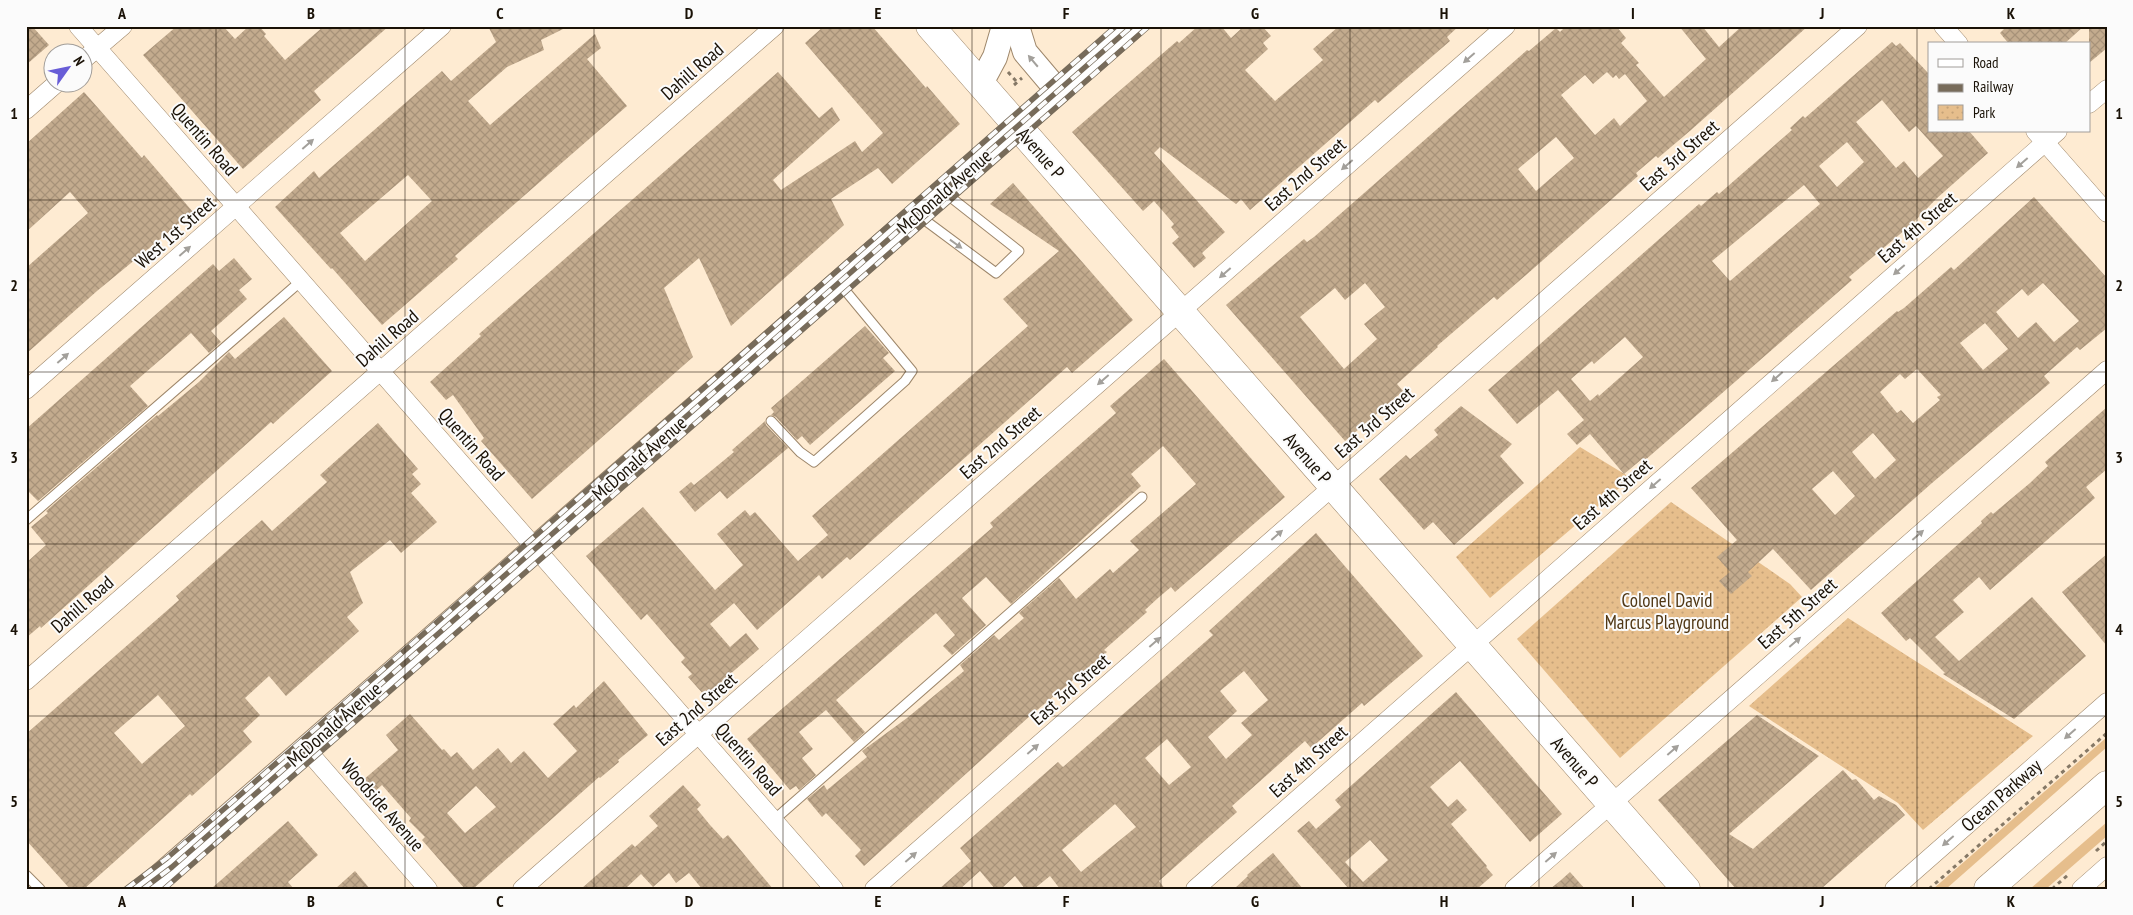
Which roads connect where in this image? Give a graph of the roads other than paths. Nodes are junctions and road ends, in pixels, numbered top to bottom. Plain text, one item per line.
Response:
1 (78, 26) edge
2 (123, 26) edge
3 (442, 26) edge
4 (775, 26) edge
5 (930, 26) edge
6 (1004, 26) edge
7 (1017, 26) edge
8 (1133, 26) edge
9 (1506, 26) edge
10 (1858, 26) edge
11 (1944, 26) edge
12 (1957, 42) edge
13 (98, 48) junction
14 (92, 53) edge
15 (980, 84) junction
16 (2107, 89) edge
17 (47, 92) edge
18 (1058, 92) junction
19 (2090, 103) edge
20 (26, 110) edge
21 (1018, 127) junction
22 (2046, 135) edge
23 (944, 192) junction
24 (236, 207) junction
25 (2107, 213) edge
26 (917, 215) junction
27 (301, 281) junction
28 (839, 283) junction
29 (1180, 312) junction
30 (2107, 370) edge
31 (381, 372) junction
32 (26, 390) edge
33 (771, 421) dead end
34 (1333, 486) junction
35 (1142, 497) dead end
36 (26, 520) edge
37 (536, 548) junction
38 (1472, 644) junction
39 (26, 680) edge
40 (2107, 702) edge
41 (699, 734) junction
42 (306, 749) junction
43 (2107, 785) edge
44 (1611, 804) junction
45 (774, 820) junction
46 (2107, 866) edge
47 (26, 875) edge
48 (40, 889) edge
49 (145, 889) edge
50 (428, 889) edge
51 (522, 889) edge
52 (834, 889) edge
53 (874, 889) edge
54 (1195, 889) edge
55 (1514, 889) edge
56 (1686, 889) edge
57 (1894, 889) edge
58 (1988, 889) edge
59 (2081, 889) edge

1 - 13 street, Quentin Road
2 - 13 street
24 -> 3 street, West 1st Street
4 - 31 street, Dahill Road
5 - 15 main road, Avenue P
6 - 15 main road
18 -> 7 main road
8 - 18 main road, McDonald Avenue
9 -> 29 street, East 2nd Street
10 - 34 street, East 3rd Street
11 - 12 street
13 - 14 street
13 - 24 street, Quentin Road
15 - 21 main road, Avenue P
16 - 19 street
17 - 20 street
18 - 21 main road, McDonald Avenue
21 - 23 main road, McDonald Avenue
21 - 29 main road, Avenue P
22 - 25 street
22 -> 38 street, East 4th Street
23 - 26 main road, McDonald Avenue
26 -> 23 lane
24 - 27 street, Quentin Road
32 -> 24 street, West 1st Street
26 - 28 main road, McDonald Avenue
27 - 31 street, Quentin Road
27 - 36 lane
28 - 33 lane
28 - 37 main road, McDonald Avenue
29 - 34 main road, Avenue P
29 -> 41 street, East 2nd Street
44 -> 30 street, East 5th Street
31 - 37 street, Quentin Road
31 - 39 street, Dahill Road
34 - 38 main road, Avenue P
53 -> 34 street, East 3rd Street
35 - 45 lane
37 - 41 street, Quentin Road
37 - 42 main road, McDonald Avenue
38 - 44 main road, Avenue P
38 - 54 street, East 4th Street
40 -> 57 street, Ocean Parkway
41 - 45 street, Quentin Road
41 - 51 street, East 2nd Street
42 - 49 main road, McDonald Avenue
42 - 50 street, Woodside Avenue
43 - 58 main road
55 -> 44 street, East 5th Street
44 - 56 main road, Avenue P
45 - 52 street, Quentin Road
46 - 59 street
47 - 48 lane

